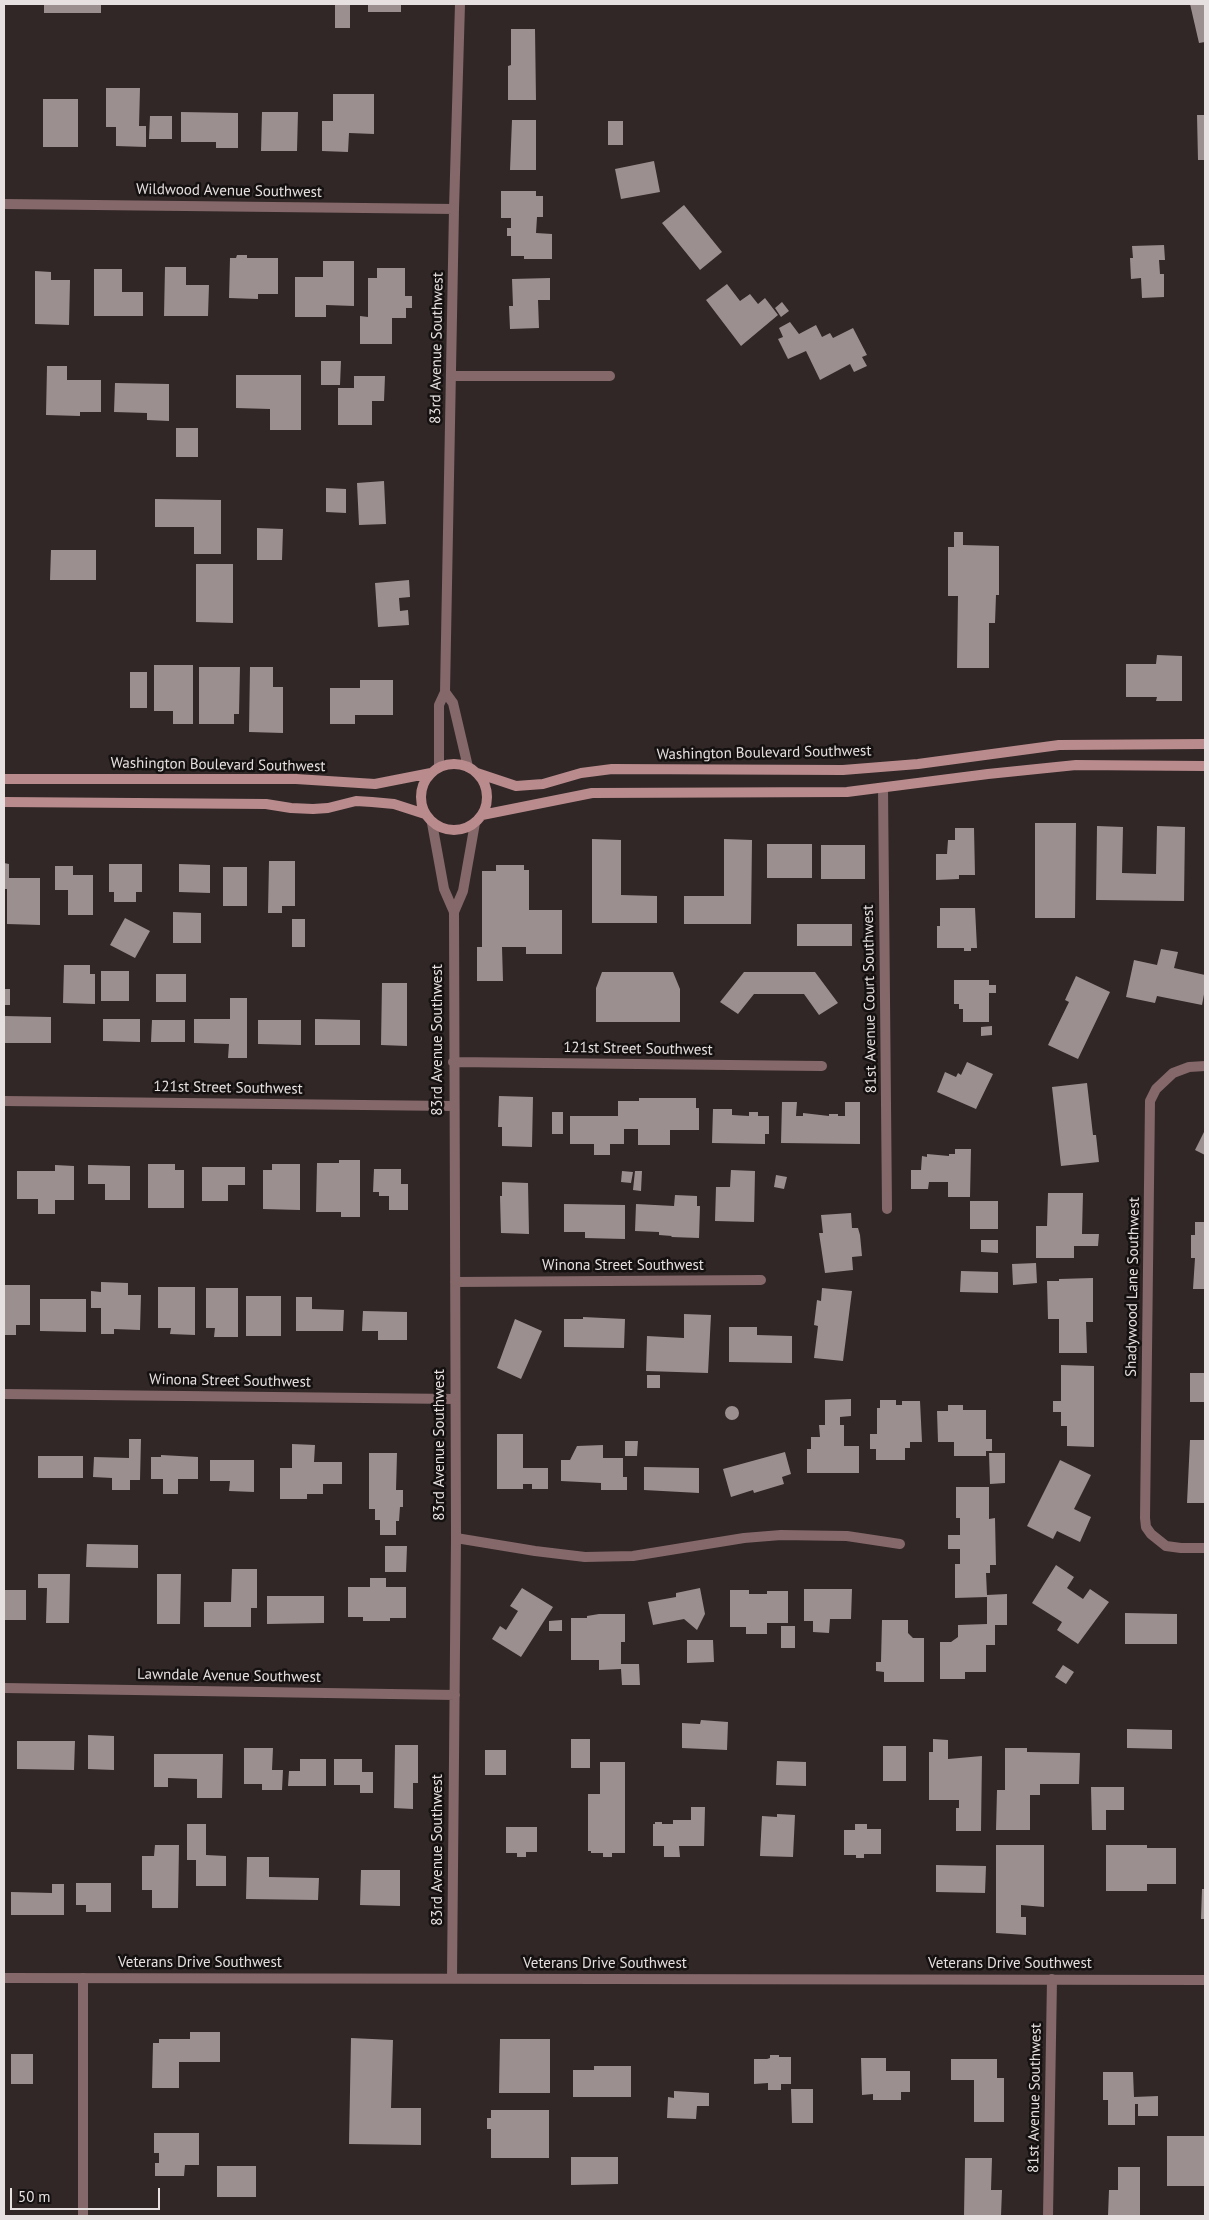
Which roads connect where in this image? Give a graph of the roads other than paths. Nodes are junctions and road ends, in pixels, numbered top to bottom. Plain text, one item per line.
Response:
1 (460, 4) edge
2 (4, 204) edge
3 (454, 209) junction
4 (452, 376) junction
5 (610, 376) dead end
6 (445, 692) junction
7 (1205, 744) edge
8 (1205, 766) edge
9 (435, 770) junction
10 (472, 770) junction
11 (4, 779) edge
12 (883, 788) junction
13 (4, 802) edge
14 (425, 814) junction
15 (482, 814) junction
16 (432, 822) junction
17 (475, 823) junction
18 (454, 912) junction
19 (453, 1062) junction
20 (822, 1066) dead end
21 (1205, 1066) edge
22 (4, 1101) edge
23 (453, 1106) junction
24 (887, 1209) dead end
25 (761, 1280) dead end
26 (454, 1282) junction
27 (4, 1394) edge
28 (455, 1399) junction
29 (456, 1538) junction
30 (900, 1544) dead end
31 (1205, 1548) edge
32 (4, 1688) edge
33 (454, 1695) junction
34 (4, 1978) edge
35 (83, 1978) junction
36 (452, 1978) junction
37 (1052, 1979) junction
38 (1205, 1980) edge
39 (83, 2216) edge
40 (1048, 2216) edge

1 - 3 street, 83rd Avenue Southwest
2 - 3 street, Wildwood Avenue Southwest
3 - 4 street, 83rd Avenue Southwest
4 - 5 street
4 - 6 street, 83rd Avenue Southwest
6 - 9 street, 83rd Avenue Southwest
6 - 10 street, 83rd Avenue Southwest
7 - 10 main road, Washington Boulevard Southwest
8 - 12 main road
9 - 10 main road
9 - 11 main road, Washington Boulevard Southwest
9 - 14 main road
10 - 15 main road
12 - 15 main road
12 - 24 street, 81st Avenue Court Southwest
13 - 14 main road
14 - 16 main road
15 - 17 main road
16 - 17 main road
16 - 18 street, 83rd Avenue Southwest
17 - 18 street, 83rd Avenue Southwest
18 - 19 street, 83rd Avenue Southwest
19 - 20 street, 121st Street Southwest
19 - 23 street, 83rd Avenue Southwest
21 - 31 street, Shadywood Lane Southwest
22 - 23 street, 121st Street Southwest
23 - 26 street, 83rd Avenue Southwest
25 - 26 street, Winona Street Southwest
26 - 28 street, 83rd Avenue Southwest
27 - 28 street, Winona Street Southwest
28 - 29 street, 83rd Avenue Southwest
29 - 30 street
29 - 33 street, 83rd Avenue Southwest
32 - 33 street, Lawndale Avenue Southwest
33 - 36 street, 83rd Avenue Southwest
34 - 35 street, Veterans Drive Southwest
35 - 36 street, Veterans Drive Southwest
35 - 39 street
36 - 37 street, Veterans Drive Southwest
37 - 38 street, Veterans Drive Southwest
37 - 40 street, 81st Avenue Southwest

